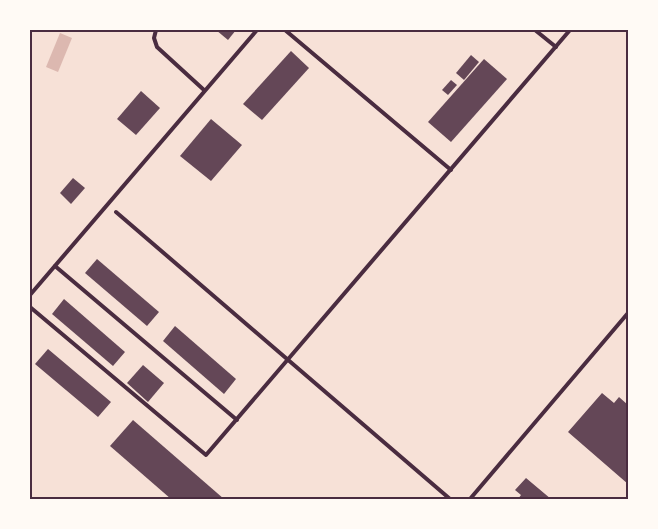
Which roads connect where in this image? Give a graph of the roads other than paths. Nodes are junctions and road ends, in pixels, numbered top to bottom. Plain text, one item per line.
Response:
1 (156, 30) edge
2 (258, 30) edge
3 (284, 30) edge
4 (535, 30) edge
5 (570, 30) edge
6 (556, 47) junction
7 (204, 90) junction
8 (451, 170) junction
9 (116, 212) dead end
10 (55, 266) junction
11 (30, 295) edge
12 (30, 307) edge
13 (628, 313) edge
14 (288, 360) junction
15 (237, 420) junction
16 (450, 499) edge
17 (470, 499) edge

1 - 7 lane
2 - 7 lane
3 - 8 lane
4 - 6 lane
5 - 6 lane
6 - 8 lane
7 - 10 lane
8 - 14 lane
9 - 14 lane
10 - 11 lane
10 - 15 lane
12 - 15 lane
13 - 17 lane
14 - 15 lane
14 - 16 lane

